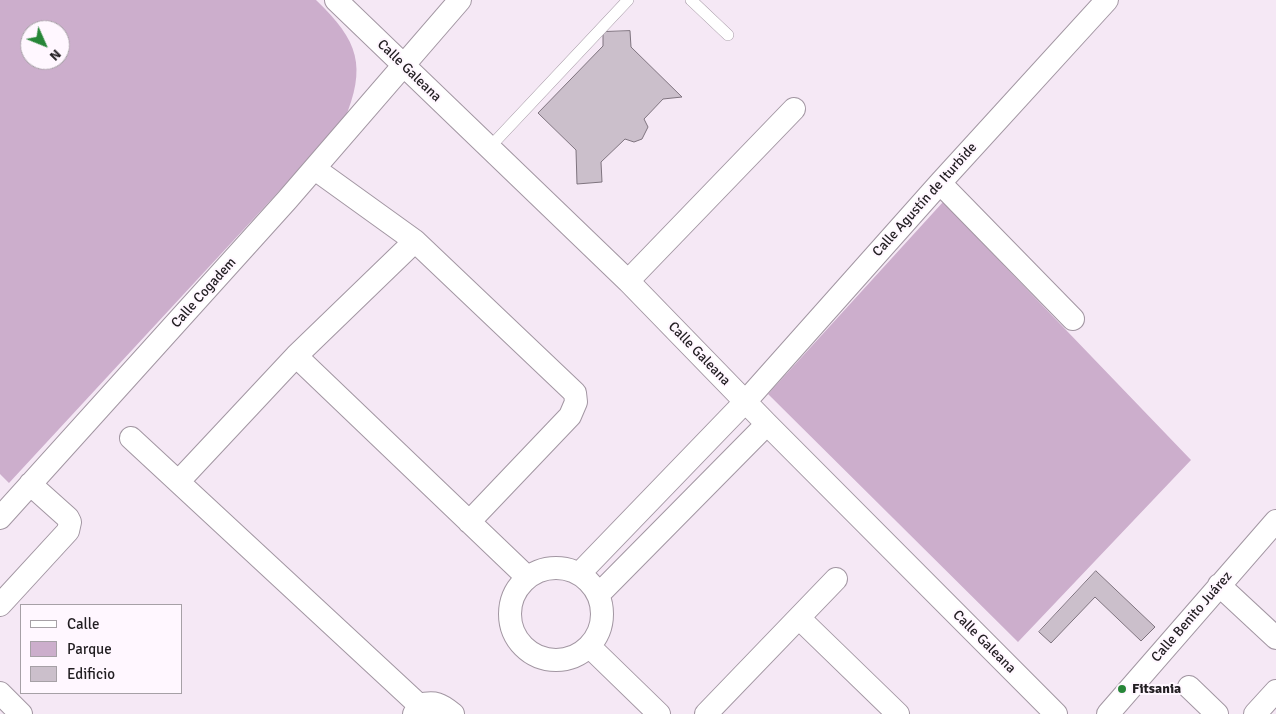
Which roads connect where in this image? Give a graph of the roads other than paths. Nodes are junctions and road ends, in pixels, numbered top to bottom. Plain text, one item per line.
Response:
1 (336, 0) edge
2 (460, 0) edge
3 (628, 0) edge
4 (692, 0) edge
5 (1107, 0) edge
6 (728, 35) dead end
7 (403, 64) junction
8 (794, 109) dead end
9 (489, 148) junction
10 (316, 168) junction
11 (940, 183) junction
12 (415, 241) junction
13 (628, 281) junction
14 (1073, 319) dead end
15 (296, 356) junction
16 (745, 402) junction
17 (766, 424) junction
18 (131, 438) dead end
19 (179, 481) junction
20 (30, 484) junction
21 (0, 518) edge
22 (1276, 521) edge
23 (469, 522) junction
24 (579, 574) junction
25 (527, 577) junction
26 (836, 579) dead end
27 (1219, 586) junction
28 (600, 593) junction
29 (0, 605) edge
30 (799, 618) junction
31 (1276, 638) edge
32 (589, 646) junction
33 (1189, 687) dead end
34 (1276, 691) edge
35 (0, 693) edge
36 (417, 710) edge
37 (21, 714) edge
38 (454, 714) edge
39 (659, 714) edge
40 (706, 714) edge
41 (898, 714) edge
42 (1056, 714) edge
43 (1108, 714) edge
44 (1217, 714) edge
45 (1255, 714) edge

1 - 7 street, Calle Galeana
2 - 7 street, Calle Cogadem
3 - 9 lane
4 - 6 lane
5 - 11 street, Calle Agustín de Iturbide
7 - 9 street, Calle Galeana
7 - 10 street, Calle Cogadem
8 - 13 street
9 - 13 street, Calle Galeana
10 - 12 street
10 - 20 street, Calle Cogadem
11 - 14 street
11 - 16 street, Calle Agustín de Iturbide
12 - 15 street
12 - 23 street
13 - 16 street, Calle Galeana
15 - 19 street
15 - 23 street
16 - 17 street, Calle Galeana
16 - 24 street, Calle Agustín de Iturbide
17 - 28 street
17 - 42 street, Calle Galeana
18 - 19 street
19 - 36 street
20 - 21 street, Calle Cogadem
20 - 29 street
22 - 27 street, Calle Benito Juárez
23 - 25 street
24 - 25 street
24 - 28 street
25 - 32 street
26 - 30 street
27 - 31 street
27 - 43 street, Calle Benito Juárez
28 - 32 street
30 - 40 street
30 - 41 street
32 - 39 street
33 - 44 street
34 - 45 street
35 - 37 street
36 - 38 street

